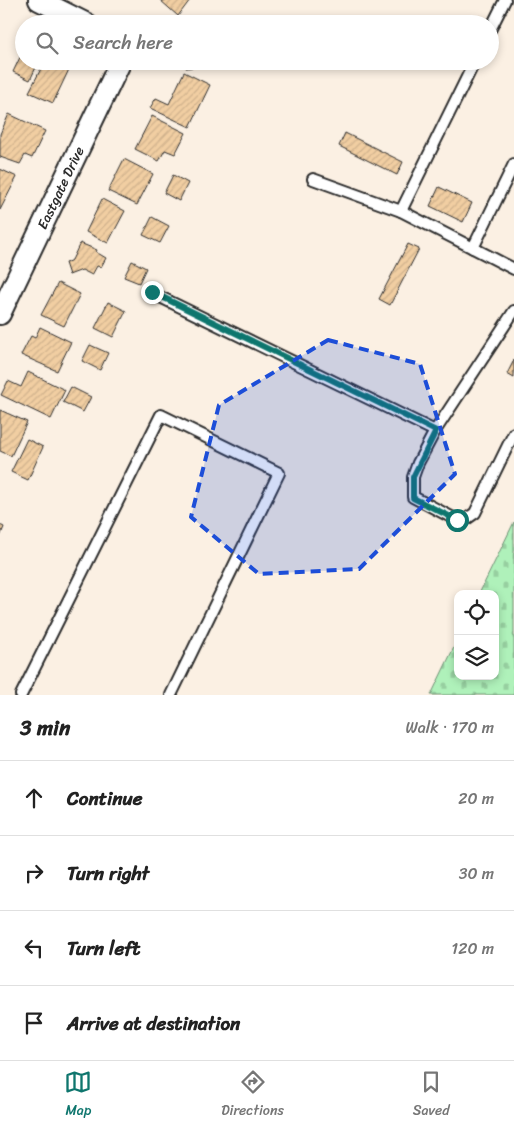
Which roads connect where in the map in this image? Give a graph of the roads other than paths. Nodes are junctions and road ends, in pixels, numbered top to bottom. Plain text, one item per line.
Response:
1 (39, 0) edge
2 (505, 0) edge
3 (69, 15) edge
4 (498, 15) edge
5 (117, 70) edge
6 (471, 70) edge
7 (514, 164) edge
8 (313, 180) dead end
9 (401, 212) junction
10 (473, 248) junction
11 (514, 269) edge
12 (152, 292) dead end
13 (514, 311) edge
14 (0, 314) edge
15 (436, 431) junction
16 (514, 434) edge
17 (21, 695) edge
18 (171, 695) edge

1 - 3 street
2 - 4 lane
5 - 14 street, Eastgate Drive
6 - 9 lane
7 - 10 lane
8 - 9 lane
9 - 10 lane
10 - 11 lane
12 - 15 lane
13 - 15 lane
15 - 16 lane
17 - 18 lane

